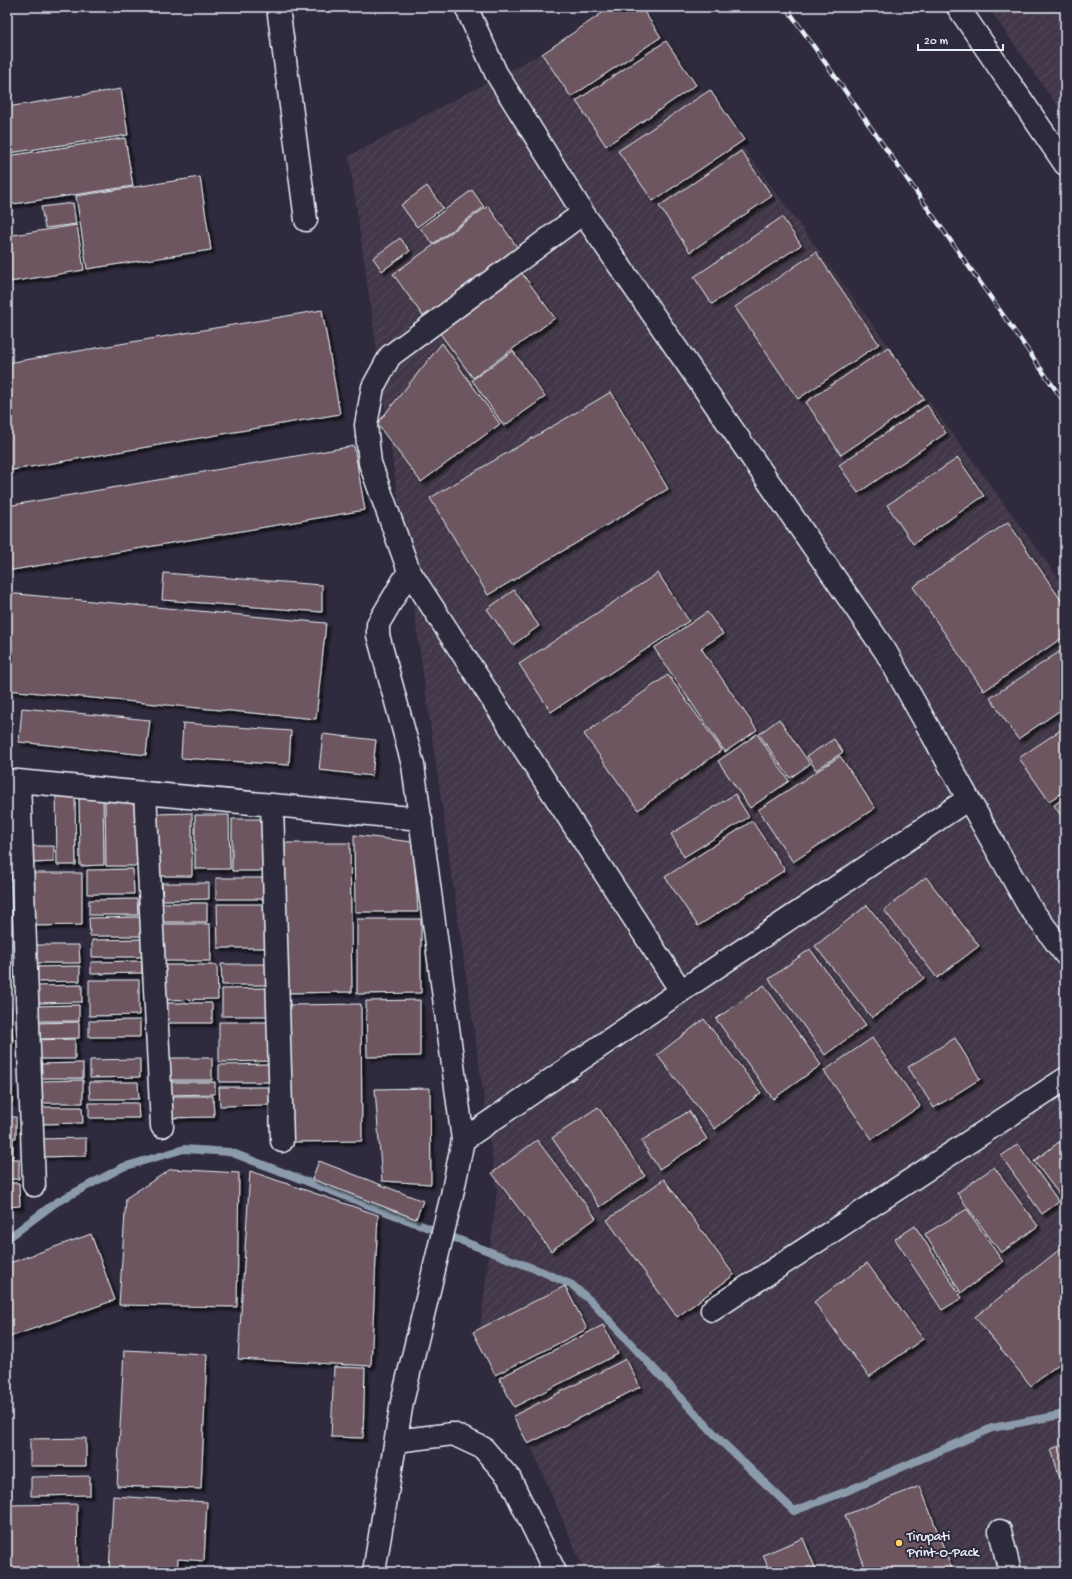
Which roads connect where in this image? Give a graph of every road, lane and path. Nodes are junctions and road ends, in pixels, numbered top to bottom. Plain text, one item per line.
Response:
1 (278, 7) edge
2 (466, 7) edge
3 (958, 7) edge
4 (1065, 164) edge
5 (583, 213) junction
6 (306, 220) dead end
7 (409, 571) junction
8 (13, 780) edge
9 (145, 792) junction
10 (968, 799) junction
11 (272, 805) junction
12 (421, 819) junction
13 (1065, 954) edge
14 (681, 991) junction
15 (1065, 1079) edge
16 (162, 1126) dead end
17 (463, 1140) junction
18 (282, 1141) dead end
19 (34, 1185) dead end
20 (712, 1310) dead end
21 (396, 1441) junction
22 (1000, 1531) dead end
23 (374, 1572) edge
24 (555, 1572) edge
25 (1010, 1572) edge

1 - 6 street
2 - 5 street
3 - 4 street
5 - 7 street
5 - 10 street
7 - 12 street
7 - 14 street
8 - 9 street
8 - 19 street
9 - 11 street
9 - 16 street
10 - 13 street
10 - 14 street
11 - 12 street
11 - 18 street
12 - 17 street
14 - 17 street
15 - 20 street
17 - 21 street
21 - 23 street
21 - 24 street
22 - 25 street

